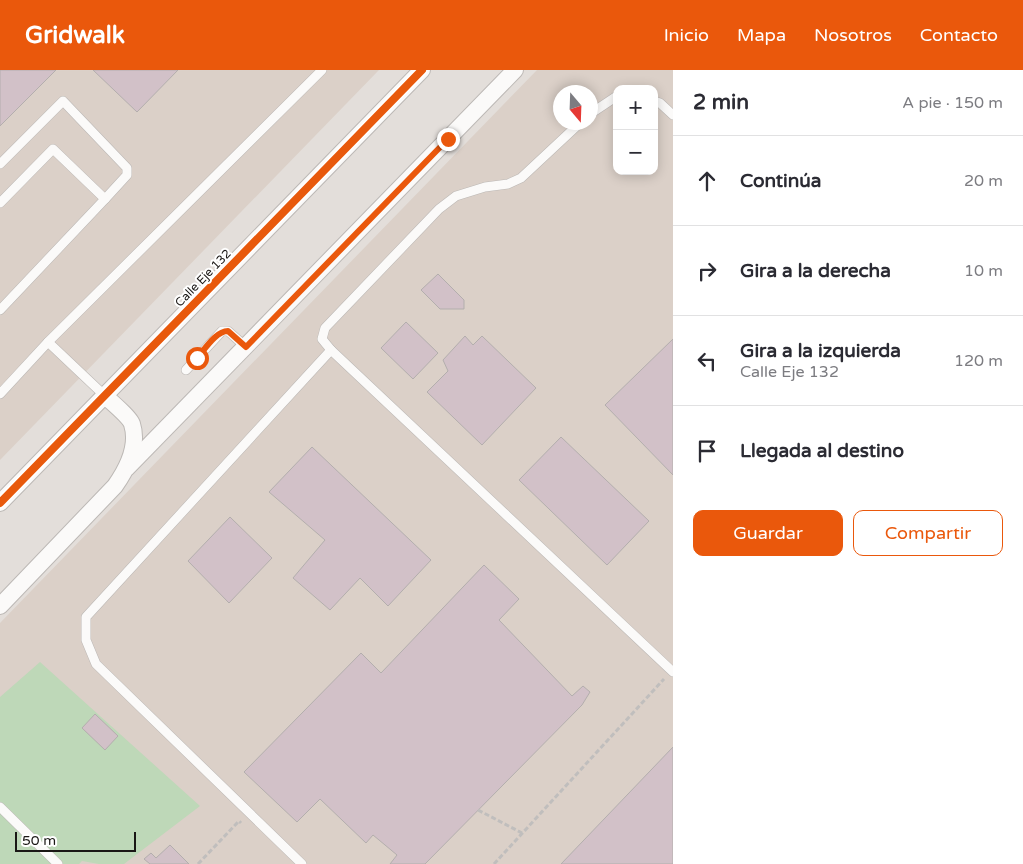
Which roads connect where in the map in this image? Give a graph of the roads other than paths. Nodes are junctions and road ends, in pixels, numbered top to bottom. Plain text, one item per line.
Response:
1 (322, 70) edge
2 (422, 70) edge
3 (515, 70) edge
4 (613, 99) edge
5 (658, 102) edge
6 (598, 109) edge
7 (673, 115) edge
8 (572, 130) edge
9 (0, 164) edge
10 (105, 199) junction
11 (0, 203) edge
12 (0, 310) edge
13 (48, 342) junction
14 (246, 347) junction
15 (331, 350) junction
16 (186, 370) dead end
17 (0, 394) edge
18 (104, 395) junction
19 (128, 468) junction
20 (0, 503) edge
21 (0, 606) edge
22 (672, 672) edge
23 (0, 807) edge
24 (58, 864) edge
25 (302, 864) edge

1 - 13 lane
2 - 18 street, Calle Eje 132
3 - 14 street
4 - 6 lane
5 - 7 lane
8 - 15 lane
9 - 10 lane
10 - 11 lane
10 - 12 lane
13 - 17 lane
13 - 18 lane
14 - 16 lane
14 - 19 street
15 - 22 lane
15 - 25 lane
18 - 19 street
18 - 20 street, Calle Eje 132
19 - 21 street
23 - 24 lane

